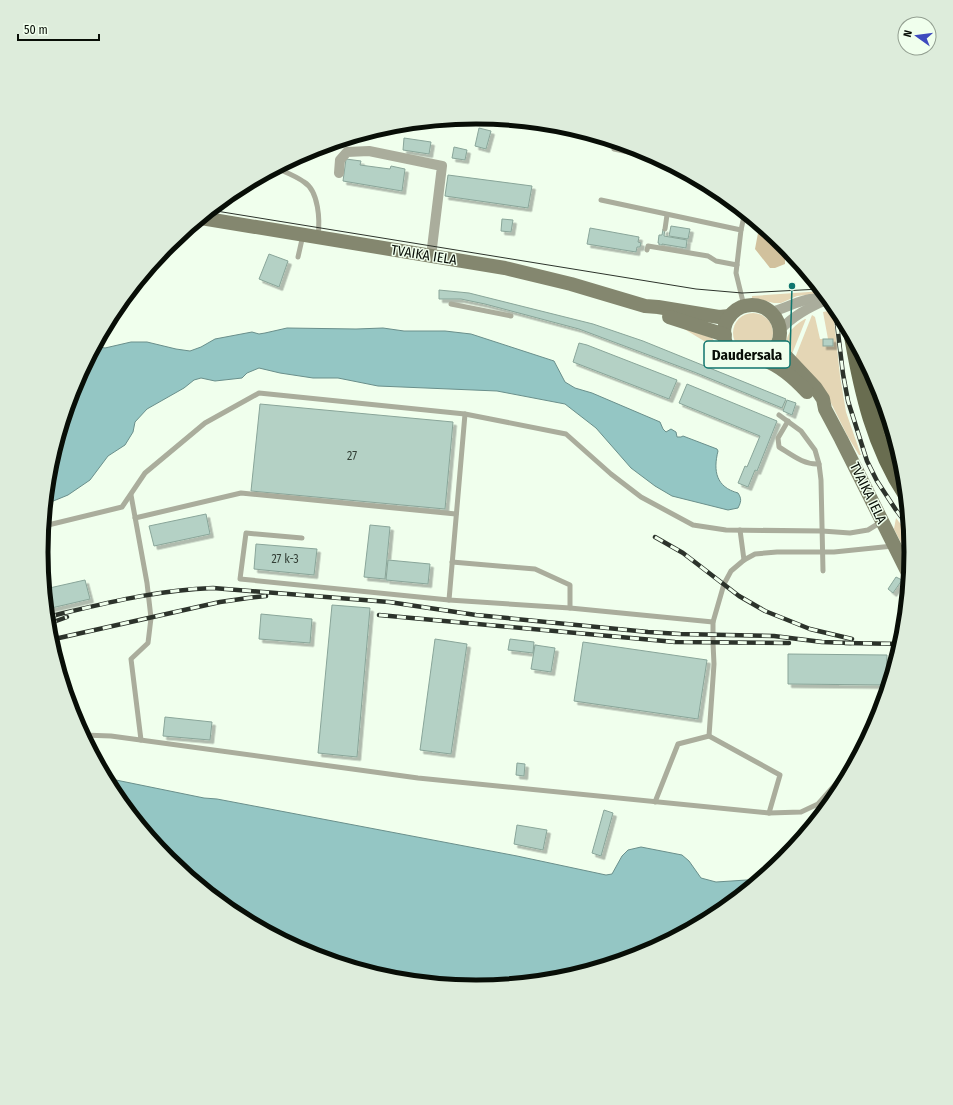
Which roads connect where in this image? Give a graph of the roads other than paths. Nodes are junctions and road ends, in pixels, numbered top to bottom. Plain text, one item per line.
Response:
1 (614, 149) dead end
2 (625, 151) edge
3 (282, 171) edge
4 (339, 173) dead end
5 (601, 200) dead end
6 (667, 215) junction
7 (744, 218) edge
8 (208, 219) edge
9 (665, 229) dead end
10 (741, 230) junction
11 (303, 235) junction
12 (318, 237) junction
13 (647, 250) dead end
14 (431, 256) junction
15 (298, 257) dead end
16 (737, 265) junction
17 (822, 299) edge
18 (824, 302) edge
19 (451, 304) dead end
20 (645, 306) junction
21 (744, 306) junction
22 (771, 312) junction
23 (511, 316) dead end
24 (730, 316) junction
25 (725, 335) junction
26 (779, 336) junction
27 (855, 351) edge
28 (761, 359) junction
29 (825, 409) junction
30 (465, 414) junction
31 (779, 415) dead end
32 (788, 421) junction
33 (819, 464) junction
34 (899, 483) edge
35 (131, 495) junction
36 (456, 514) junction
37 (135, 518) junction
38 (881, 522) junction
39 (49, 525) edge
40 (740, 530) junction
41 (822, 531) junction
42 (302, 538) dead end
43 (894, 546) junction
44 (823, 552) junction
45 (744, 560) junction
46 (452, 562) junction
47 (905, 566) edge
48 (823, 571) dead end
49 (449, 600) junction
50 (570, 608) junction
51 (713, 622) junction
52 (89, 735) edge
53 (709, 736) junction
54 (142, 740) junction
55 (840, 779) edge
56 (655, 802) junction
57 (769, 813) junction

1 - 2 lane
3 - 12 lane
4 - 14 street
5 - 6 lane
6 - 9 lane
6 - 10 lane
7 - 10 lane
8 - 11 street, TVAIKA IELA
10 - 16 lane
11 - 12 street, TVAIKA IELA
11 - 15 lane
12 - 14 street, TVAIKA IELA
13 - 16 lane
14 - 20 street, TVAIKA IELA
16 - 21 lane
17 - 22 street
18 - 26 street
19 - 23 lane
20 - 24 street, TVAIKA IELA
20 - 25 street, TVAIKA IELA
21 - 22 street
21 - 24 street
22 - 26 street, TVAIKA IELA
24 - 25 street
25 - 28 street, TVAIKA IELA
26 - 28 street
26 - 29 street, TVAIKA IELA
27 - 34 main road
28 - 29 street, TVAIKA IELA
29 - 38 street, TVAIKA IELA
30 - 35 lane
30 - 36 lane
30 - 40 lane
31 - 32 lane
32 - 33 lane
32 - 33 lane
33 - 41 lane
35 - 37 lane
35 - 39 lane
36 - 37 lane
36 - 46 lane
37 - 54 lane
38 - 41 lane
38 - 43 street, TVAIKA IELA
40 - 41 lane
40 - 45 lane
41 - 44 lane
42 - 49 lane
43 - 44 lane
43 - 47 street, TVAIKA IELA
44 - 45 lane
44 - 48 lane
45 - 51 lane
46 - 49 lane
46 - 50 lane
49 - 50 lane
50 - 51 lane
51 - 53 lane
52 - 54 lane
53 - 56 lane
53 - 57 lane
54 - 56 lane
55 - 57 lane
56 - 57 lane

